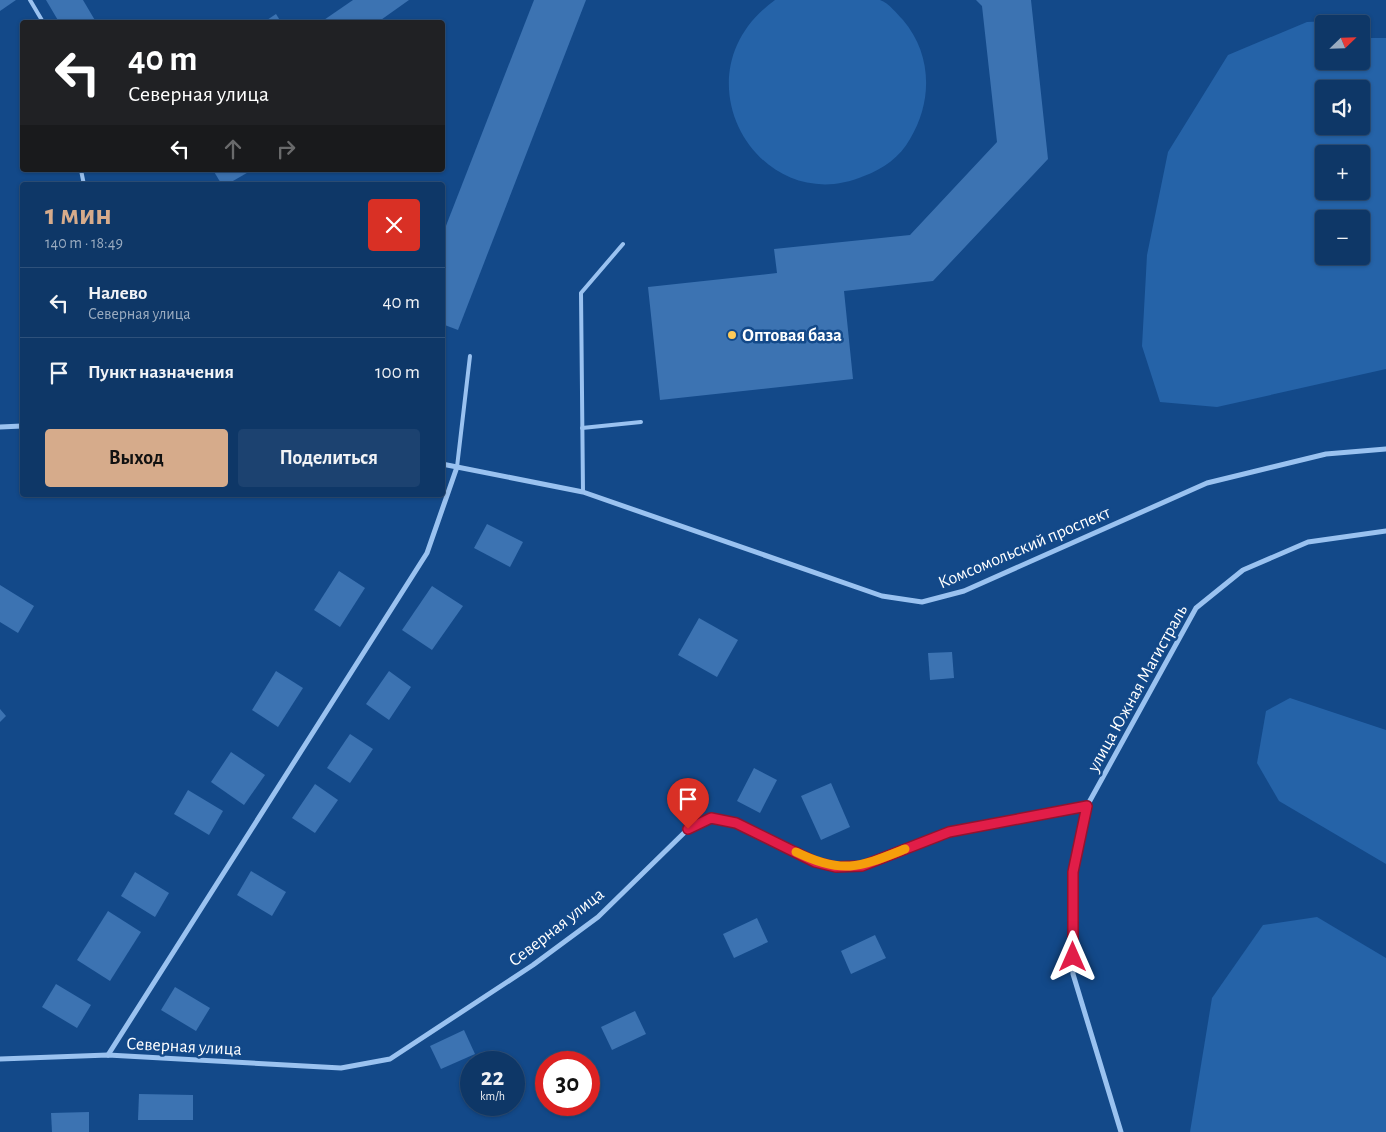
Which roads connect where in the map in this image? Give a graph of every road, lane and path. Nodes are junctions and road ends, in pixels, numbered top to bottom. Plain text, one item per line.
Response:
1 (30, 0) edge
2 (42, 20) edge
3 (623, 244) dead end
4 (470, 356) dead end
5 (642, 422) dead end
6 (20, 426) edge
7 (0, 427) edge
8 (582, 428) junction
9 (1386, 448) edge
10 (445, 465) edge
11 (456, 467) junction
12 (583, 492) junction
13 (1386, 531) edge
14 (1087, 806) junction
15 (108, 1055) junction
16 (0, 1059) edge
17 (1121, 1132) edge

1 - 2 lane
3 - 8 lane
4 - 11 lane
5 - 8 lane
6 - 7 street
8 - 12 lane
9 - 12 street, Комсомольский проспект
10 - 11 street, Комсомольский проспект
11 - 12 street, Комсомольский проспект
11 - 15 street, Северная улица
13 - 14 street, улица Южная Магистраль
14 - 15 street, Северная улица
14 - 17 street, улица Южная Магистраль
15 - 16 street, Северная улица

